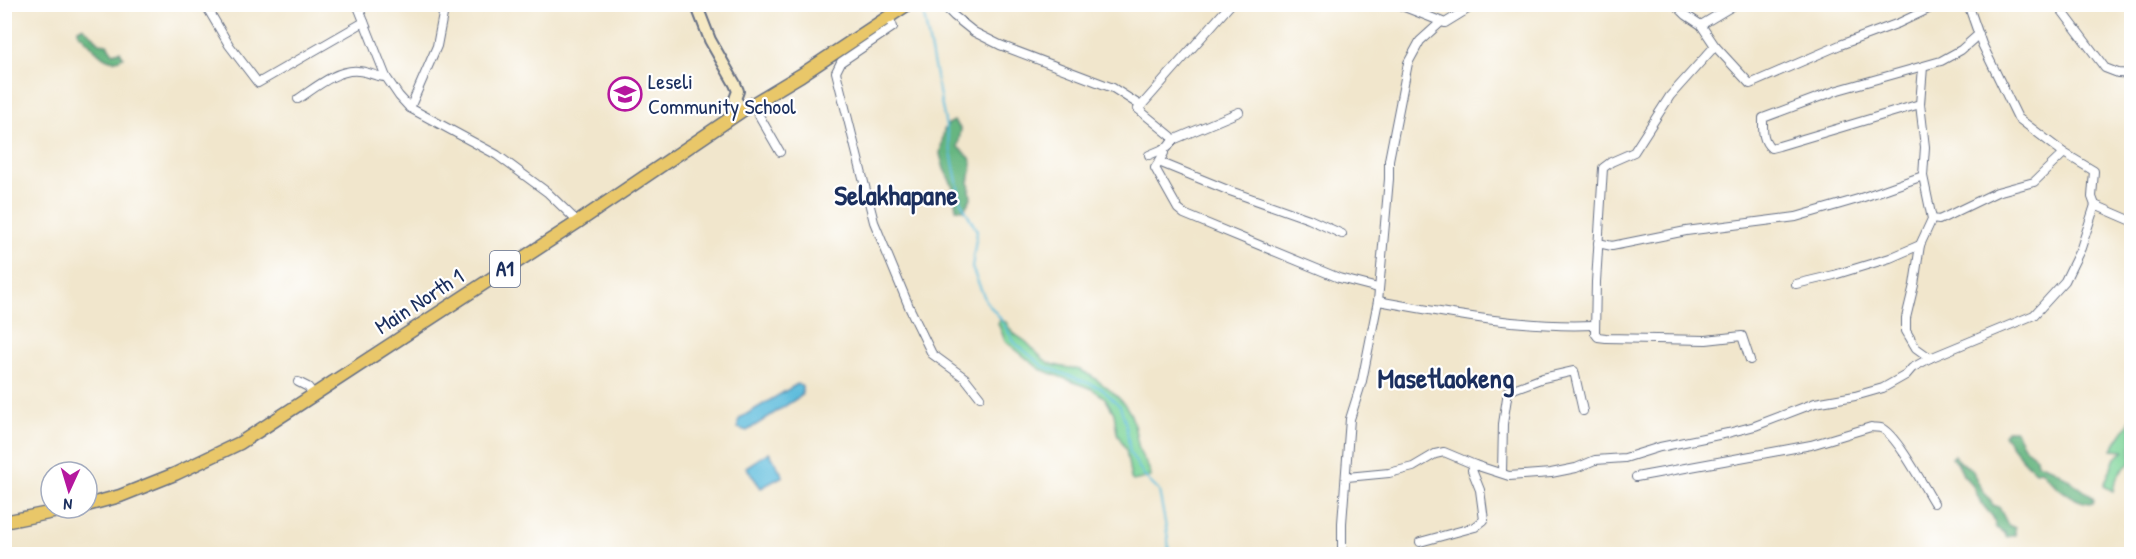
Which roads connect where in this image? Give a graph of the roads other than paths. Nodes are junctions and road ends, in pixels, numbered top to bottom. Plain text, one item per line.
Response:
1 (205, 4) edge
2 (357, 4) edge
3 (445, 4) edge
4 (696, 4) edge
5 (942, 4) edge
6 (1231, 4) edge
7 (1397, 4) edge
8 (1476, 4) edge
9 (1676, 4) edge
10 (1736, 4) edge
11 (1939, 4) edge
12 (1968, 4) edge
13 (2057, 4) edge
14 (899, 9) edge
15 (364, 22) junction
16 (1441, 22) junction
17 (1701, 25) junction
18 (1979, 34) junction
19 (1715, 46) junction
20 (1923, 67) junction
21 (2132, 74) edge
22 (386, 77) junction
23 (298, 99) dead end
24 (1920, 104) junction
25 (1141, 106) junction
26 (410, 108) junction
27 (748, 108) junction
28 (1239, 112) dead end
29 (1173, 140) junction
30 (1163, 149) junction
31 (780, 152) dead end
32 (2064, 153) junction
33 (1149, 155) dead end
34 (1159, 162) junction
35 (1923, 176) junction
36 (2095, 204) junction
37 (1932, 219) junction
38 (2132, 221) edge
39 (578, 222) junction
40 (1342, 234) dead end
41 (1598, 243) junction
42 (1920, 244) junction
43 (1796, 284) dead end
44 (1378, 288) junction
45 (1378, 301) junction
46 (1594, 325) junction
47 (1930, 358) junction
48 (1750, 360) dead end
49 (298, 382) dead end
50 (314, 395) junction
51 (980, 397) dead end
52 (1583, 411) dead end
53 (1475, 465) junction
54 (1502, 473) junction
55 (1347, 477) junction
56 (1636, 477) dead end
57 (99, 501) edge
58 (1934, 503) dead end
59 (39, 515) edge
60 (4, 522) edge
61 (1419, 542) dead end
62 (1342, 555) edge

1 - 15 street
2 - 15 street
3 - 26 street
4 - 27 street
5 - 25 street
6 - 25 street
7 - 16 street
8 - 16 street
9 - 17 street
10 - 17 street
11 - 19 street
12 - 18 street
13 - 21 street
14 - 27 main road, Main North 1 / A1
14 - 51 street
15 - 22 street
16 - 44 street
17 - 19 street
18 - 20 street
18 - 32 street
19 - 41 street
20 - 24 street
20 - 24 street
22 - 23 street
22 - 26 street
24 - 35 street
25 - 29 street
26 - 39 street
27 - 31 street
27 - 39 main road, Main North 1 / A1
28 - 29 street
29 - 30 street
30 - 33 street
30 - 34 street
32 - 36 street
32 - 37 street
34 - 40 street
34 - 44 street
35 - 37 street
35 - 41 street
36 - 38 street
36 - 47 street
37 - 42 street
39 - 50 main road, Main North 1 / A1
41 - 46 street
42 - 43 street
42 - 47 street
44 - 45 street
45 - 46 street
45 - 55 street
46 - 48 street
47 - 54 street
49 - 50 street
50 - 57 main road, Main North 1 / A1
52 - 54 street
53 - 54 street
53 - 55 street
53 - 61 street
55 - 62 street
56 - 58 street
59 - 60 main road

